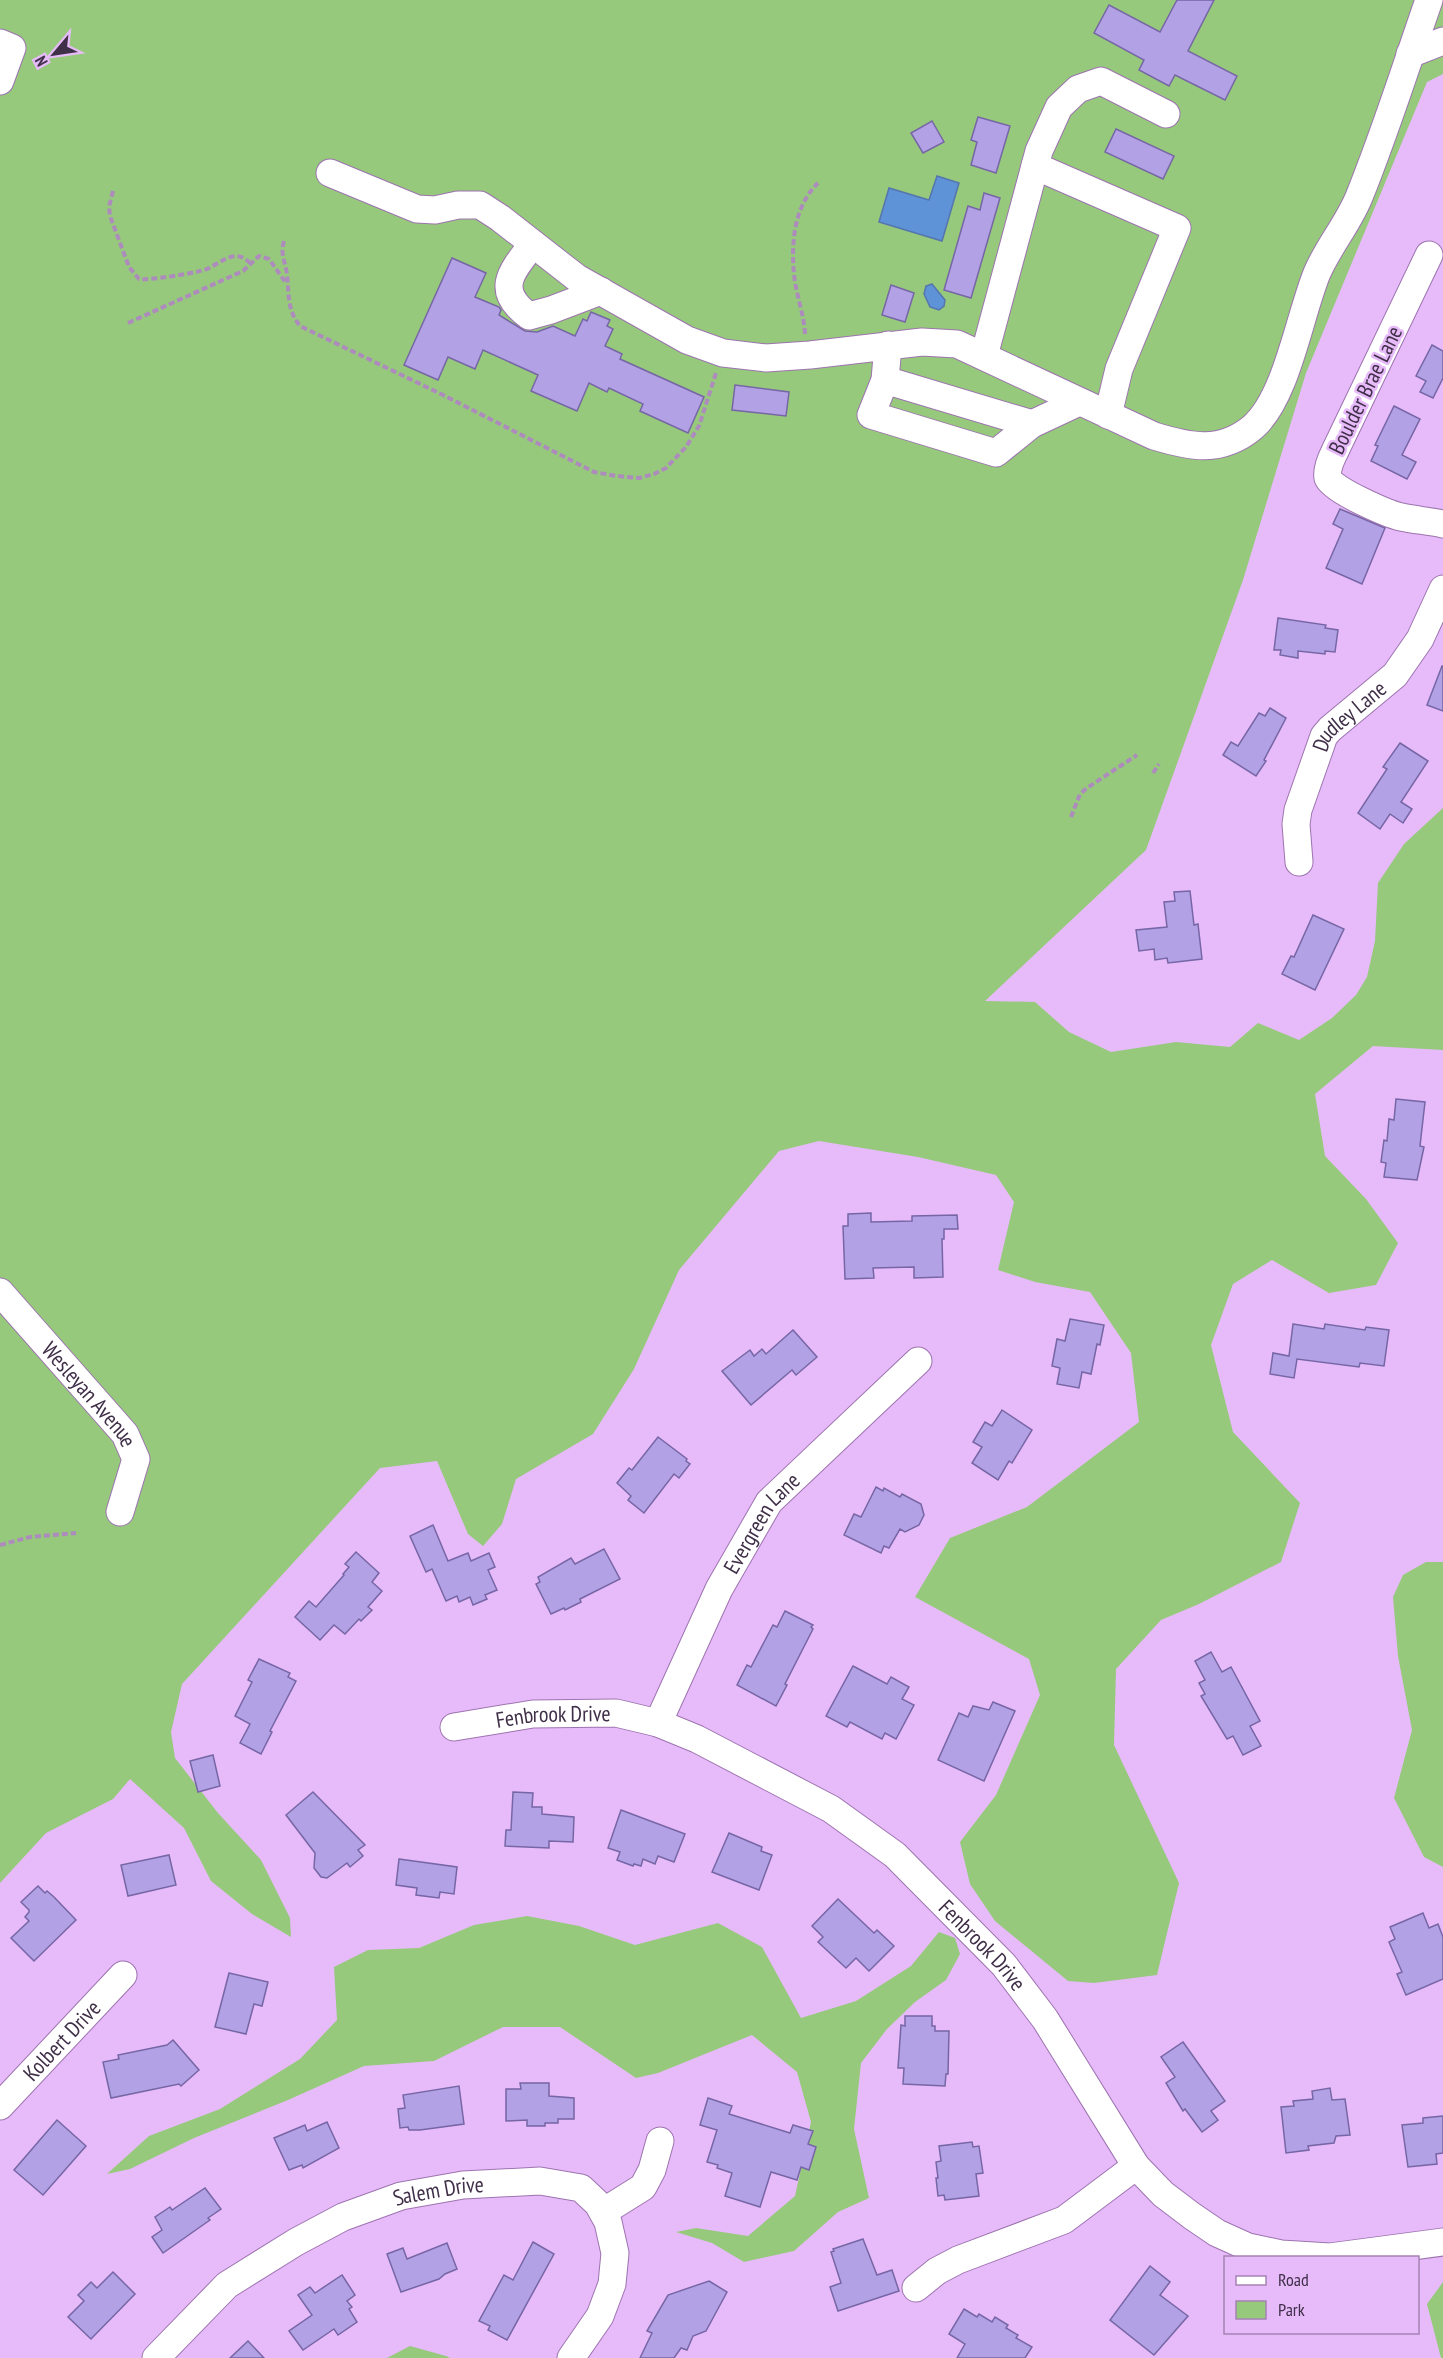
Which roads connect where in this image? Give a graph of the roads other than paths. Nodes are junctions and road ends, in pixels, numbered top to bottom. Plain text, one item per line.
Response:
1 (1429, 0) edge
2 (1443, 41) edge
3 (0, 43) edge
4 (1410, 54) junction
5 (0, 81) edge
6 (1166, 114) dead end
7 (1035, 166) junction
8 (330, 174) dead end
9 (532, 244) junction
10 (1429, 255) dead end
11 (600, 291) junction
12 (888, 345) junction
13 (984, 356) junction
14 (885, 380) junction
15 (1079, 402) junction
16 (1108, 415) junction
17 (1032, 424) junction
18 (1443, 524) edge
19 (1443, 589) edge
20 (1299, 862) dead end
21 (0, 1292) edge
22 (918, 1361) dead end
23 (120, 1512) dead end
24 (658, 1723) junction
25 (454, 1728) dead end
26 (123, 1975) dead end
27 (0, 2106) edge
28 (660, 2140) dead end
29 (1136, 2166) junction
30 (603, 2212) junction
31 (1443, 2242) edge
32 (1314, 2256) edge
33 (1338, 2256) edge
34 (916, 2288) dead end
35 (156, 2358) edge
36 (571, 2358) edge

1 - 4 street
2 - 4 street
3 - 5 street
4 - 16 street
6 - 7 street
7 - 13 street
7 - 16 street
8 - 9 street
9 - 11 street
9 - 11 street
10 - 18 street, Boulder Brae Lane
11 - 12 street
12 - 13 street
12 - 14 street
13 - 15 street
14 - 17 street
14 - 17 street
15 - 16 street
15 - 17 street
19 - 20 street, Dudley Lane
21 - 23 street, Wesleyan Avenue
22 - 24 street, Evergreen Lane
24 - 25 street, Fenbrook Drive
24 - 29 street, Fenbrook Drive
26 - 27 street, Kolbert Drive
28 - 30 street
29 - 32 street, Fenbrook Drive
29 - 34 street
30 - 35 street, Salem Drive
30 - 36 street, Salem Drive
31 - 33 street, Fenbrook Drive

